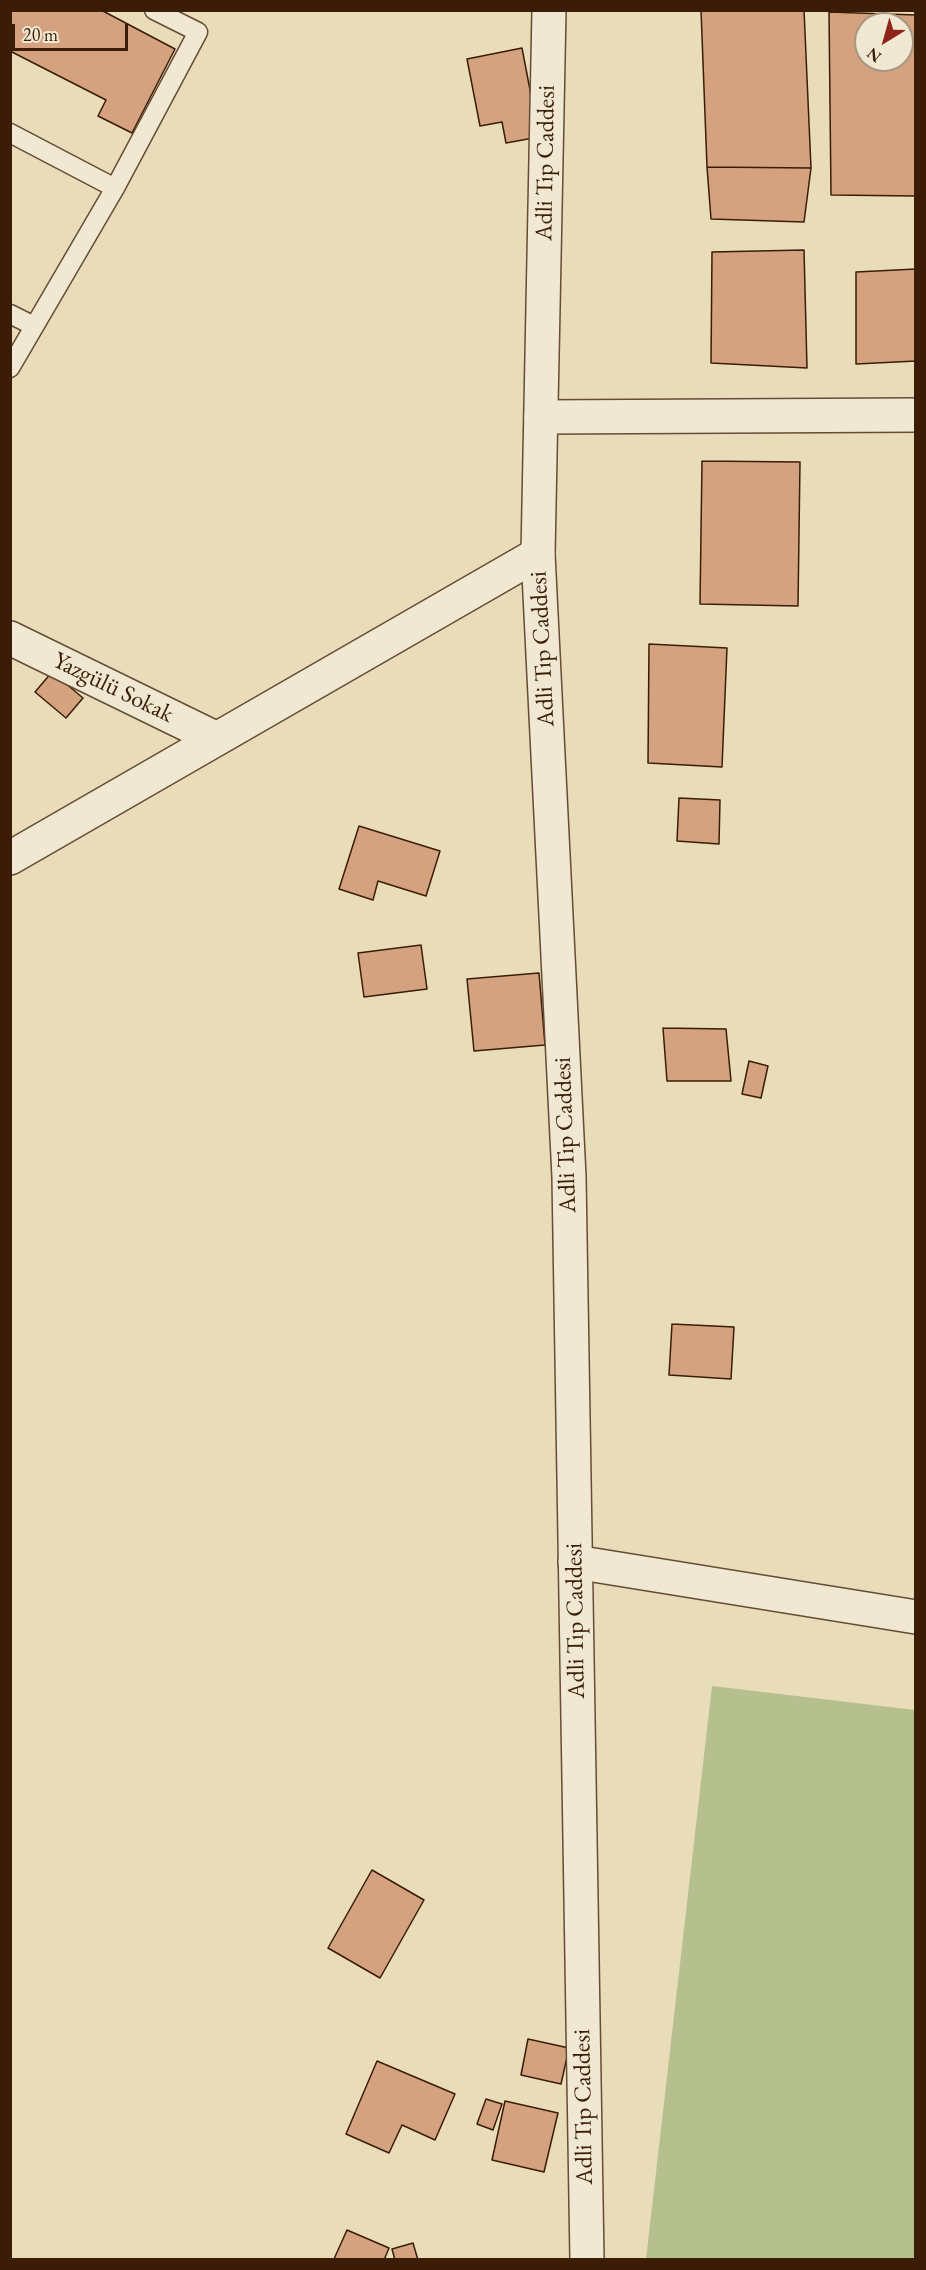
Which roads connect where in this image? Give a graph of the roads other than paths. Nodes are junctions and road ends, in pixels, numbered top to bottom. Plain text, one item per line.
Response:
1 (154, 10) edge
2 (549, 10) edge
3 (10, 133) edge
4 (115, 188) junction
5 (10, 314) edge
6 (34, 326) junction
7 (10, 368) edge
8 (915, 415) edge
9 (540, 417) junction
10 (538, 554) junction
11 (10, 638) edge
12 (214, 738) junction
13 (10, 858) edge
14 (575, 1562) junction
15 (915, 1617) edge
16 (587, 2259) edge

1 - 4 lane
2 - 9 street, Adli Tıp Caddesi
3 - 4 lane
4 - 6 lane
5 - 6 lane
6 - 7 lane
8 - 9 street
9 - 10 street, Adli Tıp Caddesi
10 - 12 street
10 - 14 street, Adli Tıp Caddesi
11 - 12 street, Yazgülü Sokak
12 - 13 street
14 - 15 street
14 - 16 street, Adli Tıp Caddesi

